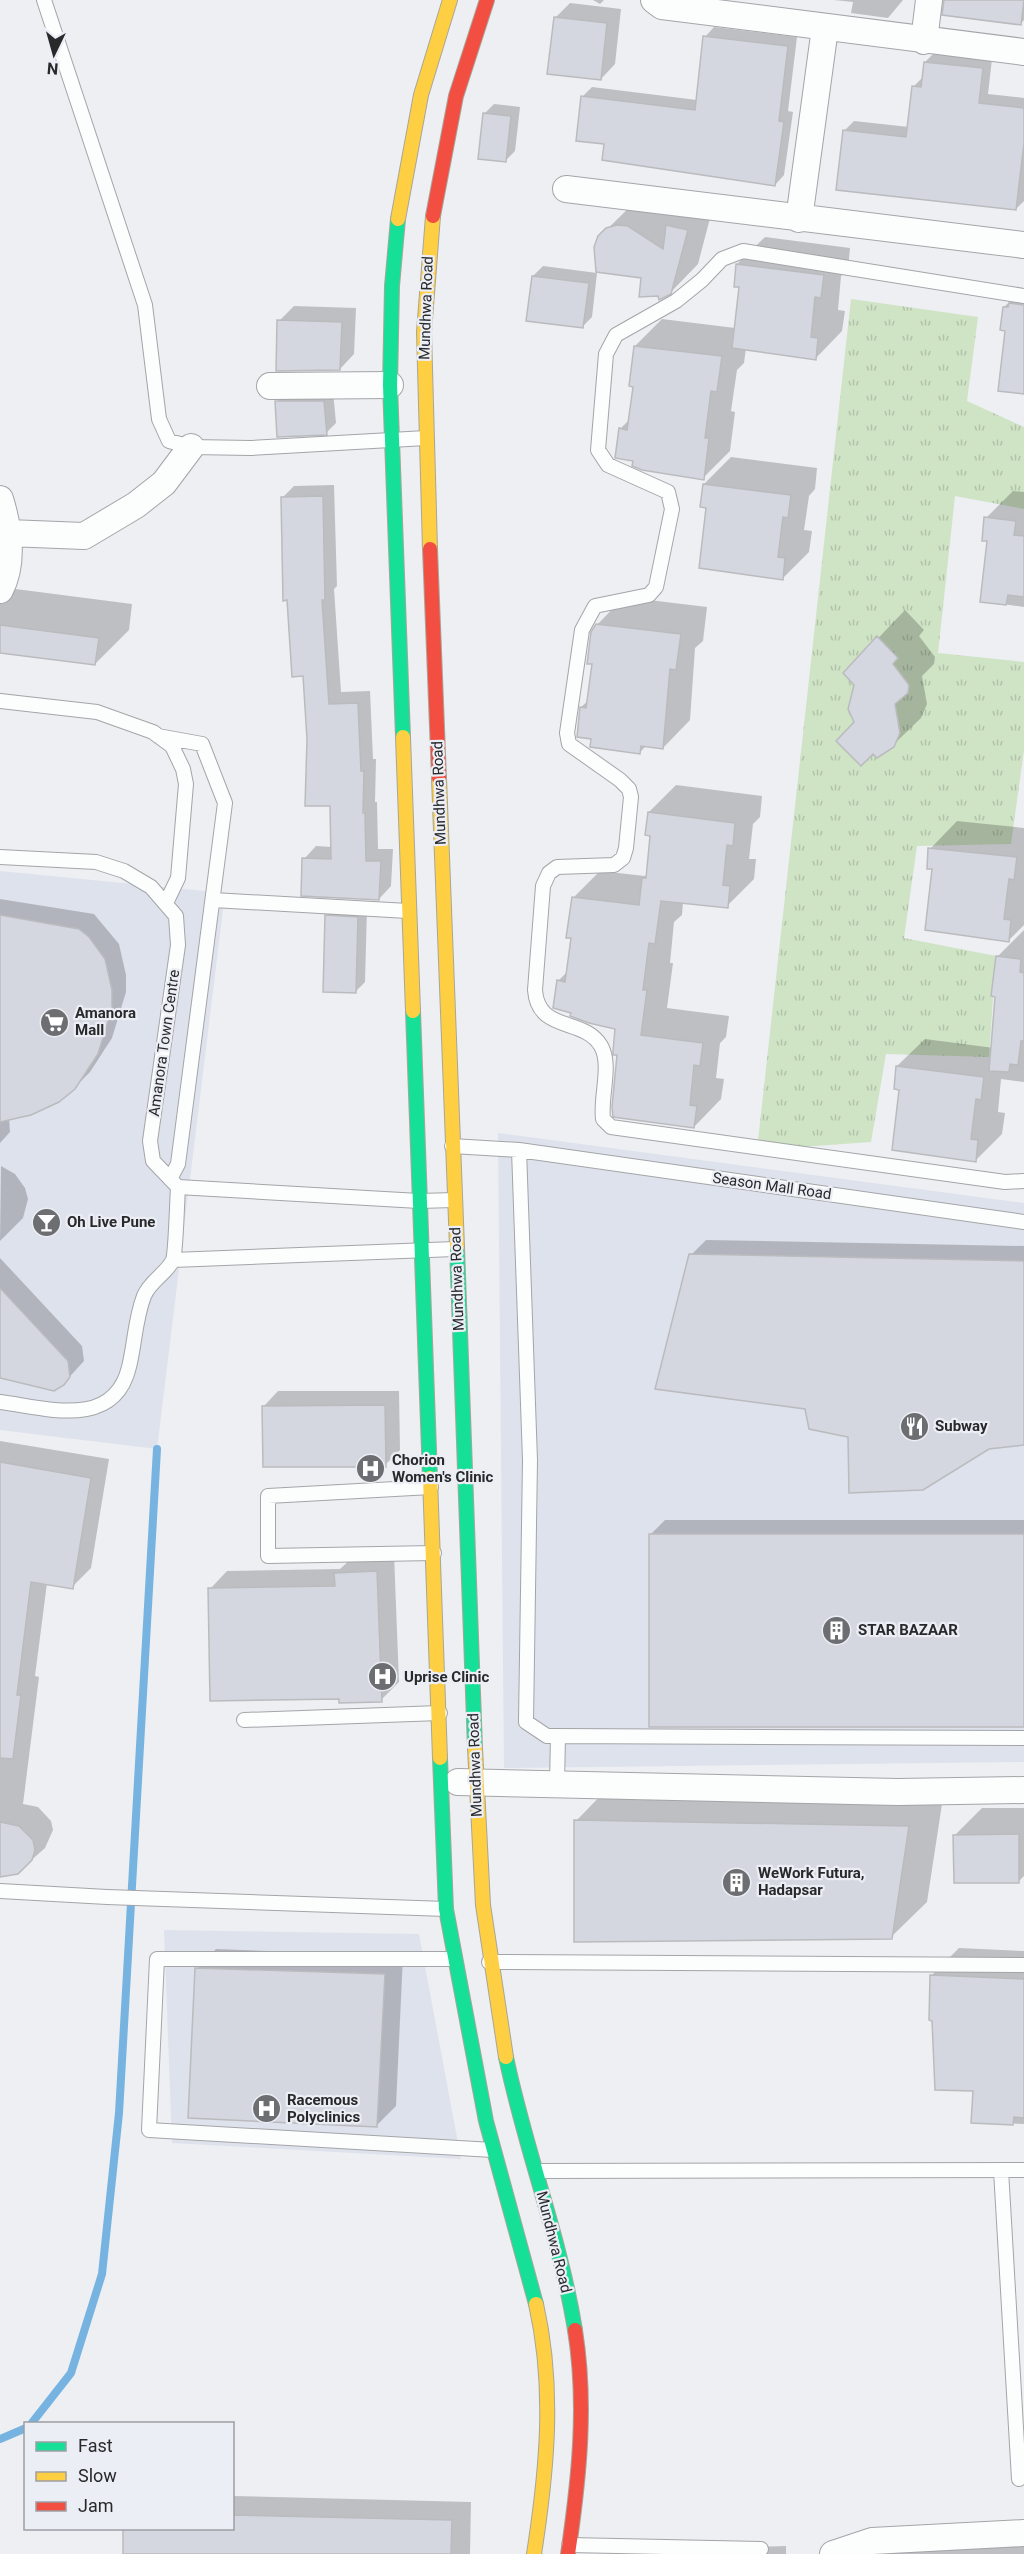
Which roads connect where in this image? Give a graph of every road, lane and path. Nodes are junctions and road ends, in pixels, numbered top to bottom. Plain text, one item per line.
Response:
1 (44, 0) edge
2 (450, 0) edge
3 (486, 0) edge
4 (654, 0) edge
5 (929, 0) edge
6 (825, 28) junction
7 (924, 41) junction
8 (1024, 52) edge
9 (566, 189) dead end
10 (799, 219) junction
11 (1024, 245) edge
12 (1024, 296) edge
13 (390, 385) junction
14 (270, 386) dead end
15 (426, 438) junction
16 (392, 440) junction
17 (192, 447) junction
18 (0, 499) edge
19 (8, 533) junction
20 (0, 590) edge
21 (0, 701) edge
22 (158, 736) junction
23 (0, 857) edge
24 (213, 900) junction
25 (166, 903) junction
26 (408, 911) junction
27 (452, 1146) junction
28 (519, 1150) junction
29 (1024, 1180) edge
30 (174, 1183) junction
31 (454, 1200) junction
32 (419, 1201) junction
33 (1024, 1222) edge
34 (455, 1249) junction
35 (421, 1250) junction
36 (173, 1260) junction
37 (0, 1402) edge
38 (431, 1487) junction
39 (434, 1553) junction
40 (440, 1713) junction
41 (244, 1720) dead end
42 (558, 1736) junction
43 (1024, 1738) edge
44 (442, 1782) junction
45 (476, 1783) junction
46 (557, 1784) junction
47 (1024, 1790) edge
48 (0, 1891) edge
49 (446, 1909) junction
50 (455, 1959) junction
51 (489, 1962) junction
52 (1024, 1965) edge
53 (493, 2150) junction
54 (1001, 2170) junction
55 (1024, 2170) edge
56 (537, 2171) junction
57 (560, 2346) junction
58 (1019, 2479) dead end
59 (1024, 2533) edge
60 (761, 2549) dead end
61 (569, 2550) edge
62 (534, 2554) edge
63 (833, 2554) edge

1 - 17 lane
2 - 13 highway, Mundhwa Road
3 - 15 highway, Mundhwa Road
4 - 6 street
5 - 7 street
6 - 7 street
6 - 10 street
7 - 8 street
9 - 10 street
10 - 11 street
12 - 29 lane
13 - 14 street
13 - 16 highway, Mundhwa Road
15 - 16 lane
15 - 27 highway, Mundhwa Road
16 - 17 lane
16 - 26 highway, Mundhwa Road
17 - 19 street
18 - 19 street
19 - 20 street
21 - 22 lane, Amanora Town Centre
22 - 24 lane, Amanora Town Centre
22 - 25 lane, Amanora Town Centre
23 - 25 lane, Amanora Town Centre
24 - 26 lane
24 - 30 lane, Amanora Town Centre
25 - 30 lane, Amanora Town Centre
26 - 32 highway, Mundhwa Road
27 - 28 lane, Season Mall Road
27 - 31 highway, Mundhwa Road
28 - 33 lane, Season Mall Road
28 - 42 lane
30 - 32 lane
30 - 36 lane, Amanora Town Centre
31 - 32 lane
31 - 34 highway, Mundhwa Road
32 - 35 highway, Mundhwa Road
34 - 35 lane
34 - 45 highway, Mundhwa Road
35 - 36 lane
35 - 38 highway, Mundhwa Road
36 - 37 lane
38 - 39 highway, Mundhwa Road
38 - 39 lane
39 - 40 highway, Mundhwa Road
40 - 41 lane
40 - 44 highway, Mundhwa Road
42 - 43 lane
42 - 46 lane
44 - 45 street
44 - 49 highway, Mundhwa Road
45 - 46 street
45 - 51 highway, Mundhwa Road
46 - 47 street
48 - 49 lane
49 - 50 highway, Mundhwa Road
50 - 53 highway, Mundhwa Road
50 - 53 lane
51 - 52 lane
51 - 56 highway, Mundhwa Road
53 - 57 highway, Mundhwa Road
54 - 55 lane
54 - 56 lane
54 - 58 lane
56 - 57 highway, Mundhwa Road
57 - 61 highway, Mundhwa Road
57 - 62 highway, Mundhwa Road
59 - 63 street
60 - 61 lane

